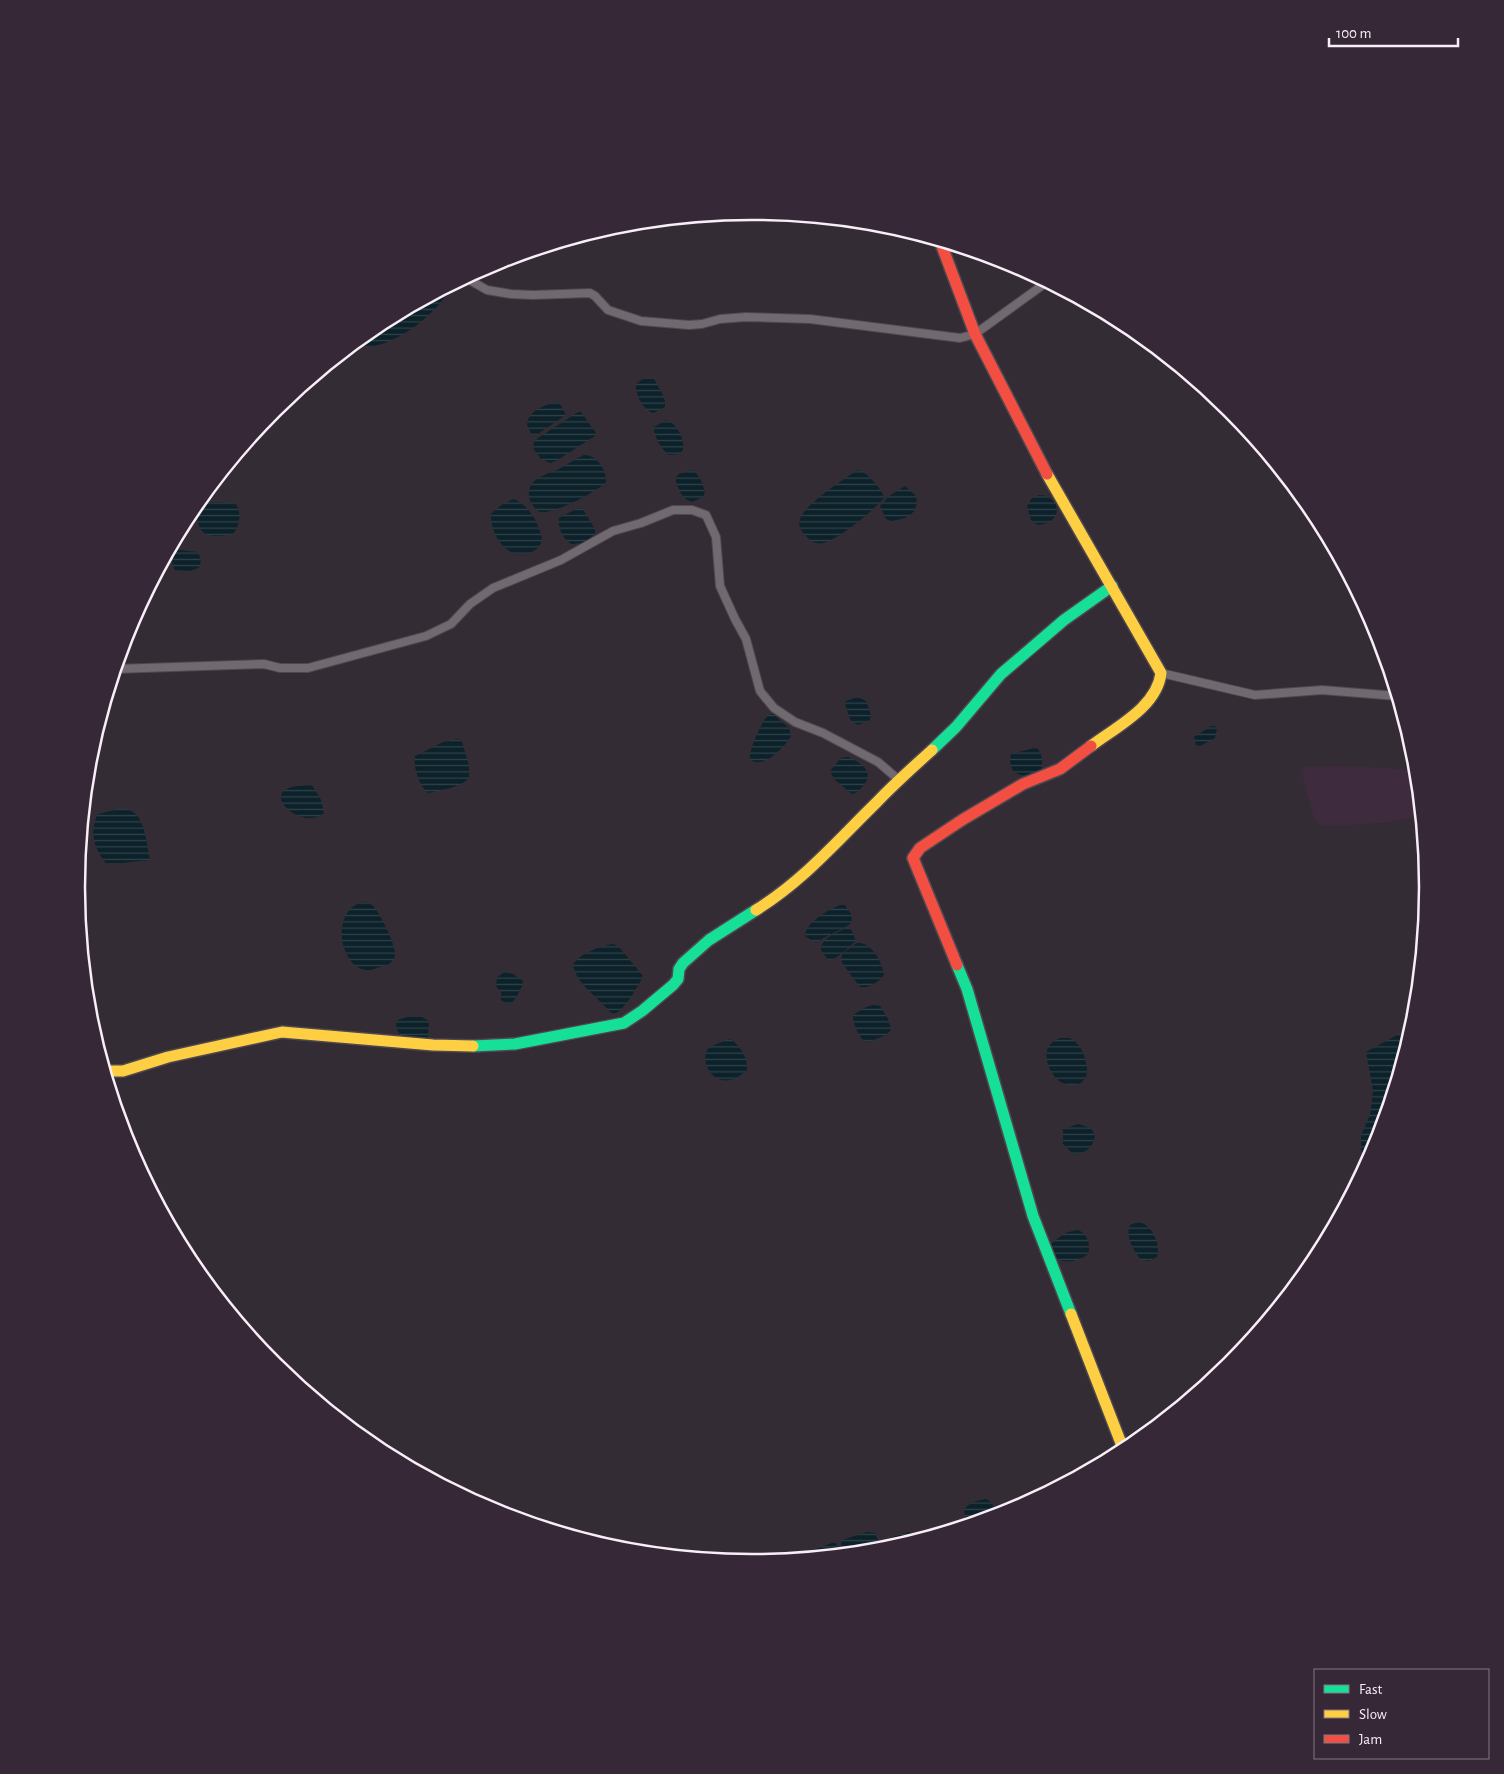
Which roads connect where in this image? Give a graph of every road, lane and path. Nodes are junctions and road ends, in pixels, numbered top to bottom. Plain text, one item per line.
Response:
1 (943, 248) edge
2 (473, 282) edge
3 (1041, 286) edge
4 (975, 334) junction
5 (1112, 586) junction
6 (122, 669) edge
7 (1161, 673) junction
8 (1391, 695) edge
9 (899, 780) junction
10 (111, 1071) edge
11 (1121, 1443) edge

1 - 4 street
2 - 4 street
3 - 4 street
4 - 5 street
5 - 7 street
5 - 9 street
6 - 9 street
7 - 8 street
7 - 11 street
9 - 10 street

